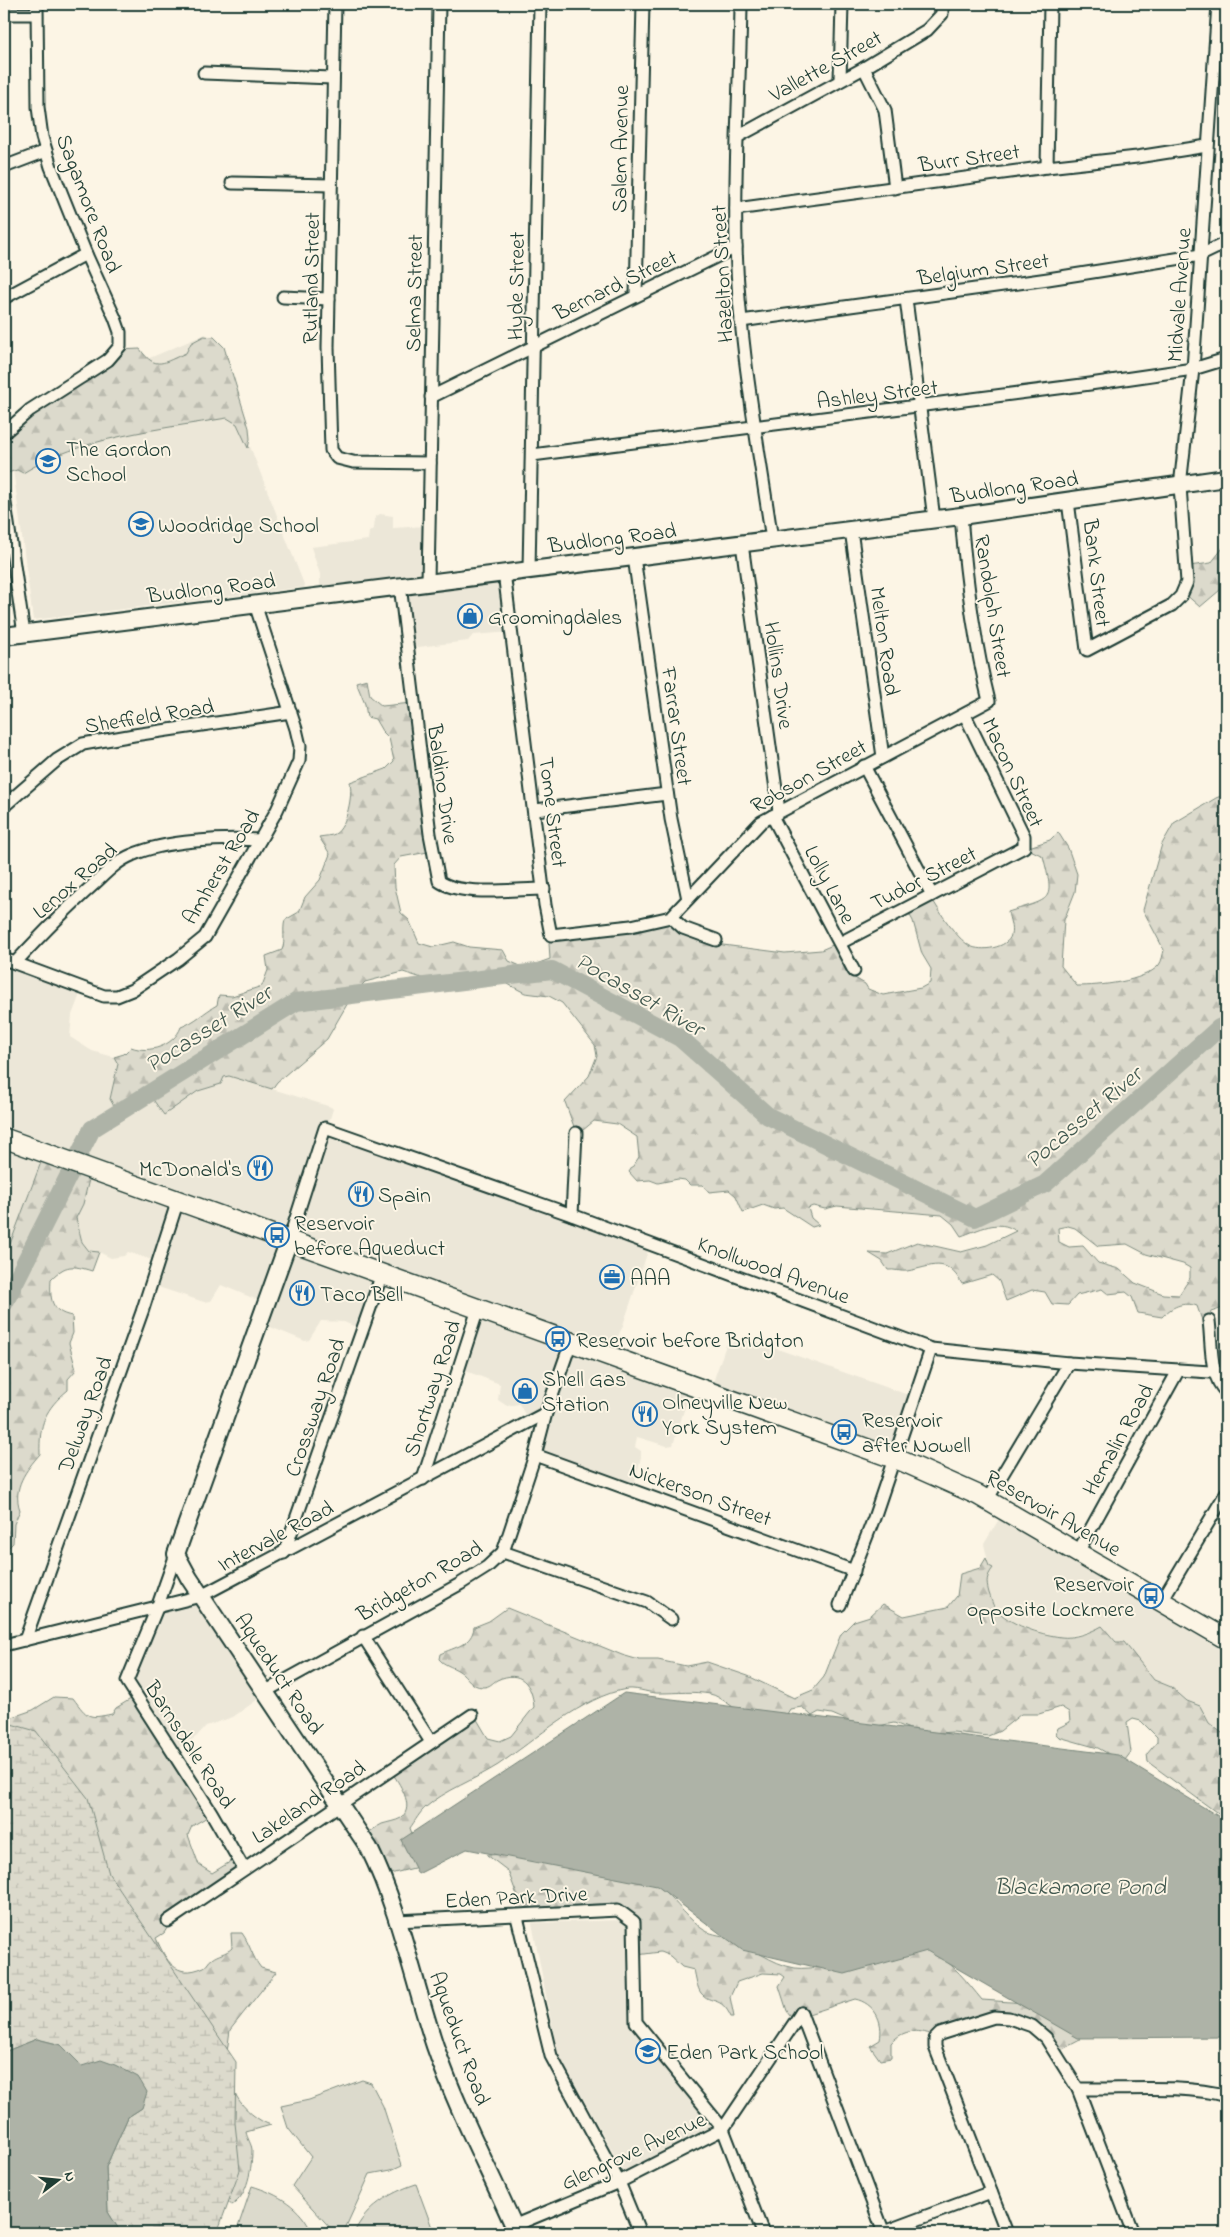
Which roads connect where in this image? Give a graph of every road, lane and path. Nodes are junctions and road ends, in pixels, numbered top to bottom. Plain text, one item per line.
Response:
1 (335, 4) edge
2 (439, 4) edge
3 (540, 4) edge
4 (643, 4) edge
5 (741, 4) edge
6 (842, 4) edge
7 (942, 4) edge
8 (1050, 4) edge
9 (1218, 4) edge
10 (36, 9) edge
11 (4, 14) edge
12 (864, 68) junction
13 (204, 73) dead end
14 (332, 78) junction
15 (840, 80) junction
16 (739, 136) junction
17 (1207, 146) junction
18 (46, 151) junction
19 (4, 167) edge
20 (1047, 167) junction
21 (232, 182) dead end
22 (332, 185) junction
23 (894, 188) junction
24 (736, 209) junction
25 (1226, 242) edge
26 (736, 247) junction
27 (86, 254) junction
28 (1201, 255) junction
29 (636, 294) junction
30 (283, 297) dead end
31 (4, 298) edge
32 (329, 299) junction
33 (906, 299) junction
34 (742, 320) junction
35 (534, 346) junction
36 (1226, 359) edge
37 (1193, 369) junction
38 (431, 397) junction
39 (920, 408) junction
40 (755, 428) junction
41 (4, 433) edge
42 (532, 455) junction
43 (430, 463) junction
44 (1226, 478) edge
45 (1180, 486) junction
46 (4, 496) edge
47 (1068, 501) junction
48 (961, 516) junction
49 (934, 519) junction
50 (851, 530) junction
51 (772, 540) junction
52 (742, 544) junction
53 (634, 557) junction
54 (529, 570) junction
55 (504, 572) junction
56 (428, 582) junction
57 (400, 585) junction
58 (255, 604) junction
59 (24, 634) junction
60 (4, 636) edge
61 (1087, 650) joint
62 (989, 701) joint
63 (291, 712) junction
64 (965, 715) junction
65 (883, 757) junction
66 (864, 766) junction
67 (667, 794) junction
68 (4, 805) edge
69 (535, 810) junction
70 (776, 814) junction
71 (260, 840) junction
72 (1024, 847) joint
73 (544, 889) junction
74 (932, 895) junction
75 (688, 899) junction
76 (671, 917) junction
77 (716, 940) dead end
78 (840, 943) junction
79 (9, 961) edge
80 (854, 971) dead end
81 (576, 1133) dead end
82 (4, 1138) edge
83 (178, 1200) junction
84 (572, 1215) junction
85 (289, 1240) junction
86 (382, 1274) junction
87 (478, 1309) junction
88 (1209, 1321) dead end
89 (571, 1342) junction
90 (931, 1349) junction
91 (1069, 1363) junction
92 (1178, 1371) junction
93 (1219, 1371) edge
94 (1226, 1392) edge
95 (546, 1412) junction
96 (535, 1455) junction
97 (894, 1459) junction
98 (423, 1479) junction
99 (1226, 1493) edge
100 (988, 1500) junction
101 (503, 1552) junction
102 (1078, 1552) junction
103 (284, 1553) junction
104 (176, 1554) junction
105 (854, 1571) junction
106 (201, 1596) junction
107 (1161, 1602) junction
108 (840, 1605) dead end
109 (157, 1608) junction
110 (671, 1619) dead end
111 (364, 1636) junction
112 (1226, 1639) edge
113 (25, 1640) junction
114 (4, 1646) edge
115 (266, 1691) junction
116 (472, 1715) dead end
117 (431, 1742) junction
118 (339, 1804) junction
119 (244, 1870) junction
120 (517, 1916) junction
121 (168, 1921) dead end
122 (397, 1922) junction
123 (1078, 2090) junction
124 (1226, 2096) edge
125 (723, 2129) junction
126 (619, 2182) junction
127 (991, 2192) junction
128 (515, 2230) edge
129 (640, 2233) edge
130 (762, 2233) edge
131 (883, 2233) edge
132 (1007, 2233) edge
133 (1133, 2233) edge

1 - 14 street, Rutland Street
2 - 38 street, Selma Street
3 - 35 street, Hyde Street
4 - 29 street, Salem Avenue
5 - 16 street, Hazelton Street
6 - 15 street
7 - 12 street, Vallette Street
8 - 20 street
9 - 17 street, Midvale Avenue
10 - 11 street
10 - 18 street, Sagamore Road
12 - 15 street, Vallette Street
12 - 23 street
13 - 14 street
14 - 22 street, Rutland Street
15 - 16 street, Vallette Street
16 - 24 street, Hazelton Street
17 - 20 street, Burr Street
17 - 28 street, Midvale Avenue
18 - 19 street
18 - 27 street, Sagamore Road
20 - 23 street, Burr Street
21 - 22 street
22 - 32 street, Rutland Street
23 - 24 street, Burr Street
24 - 26 street, Hazelton Street
25 - 28 street, Belgium Street
26 - 29 street, Bernard Street
26 - 34 street, Hazelton Street
27 - 31 street
27 - 41 street, Sagamore Road
28 - 33 street, Belgium Street
28 - 37 street, Midvale Avenue
29 - 35 street, Bernard Street
30 - 32 street
32 - 43 street, Rutland Street
33 - 34 street, Belgium Street
33 - 39 street
34 - 40 street, Hazelton Street
35 - 38 street, Bernard Street
35 - 42 street, Hyde Street
36 - 37 street, Ashley Street
37 - 39 street, Ashley Street
37 - 45 street, Midvale Avenue
38 - 43 street, Selma Street
39 - 40 street, Ashley Street
39 - 49 street
40 - 42 street, Ashley Street
40 - 51 street, Hazelton Street
42 - 54 street, Hyde Street
43 - 56 street, Selma Street
44 - 45 main road, Budlong Road
45 - 47 main road, Budlong Road
45 - 61 street, Midvale Avenue
46 - 59 street
47 - 48 main road, Budlong Road
47 - 61 street, Bank Street
48 - 49 main road, Budlong Road
48 - 62 street, Randolph Street
49 - 50 main road, Budlong Road
50 - 51 main road, Budlong Road
50 - 65 street, Melton Road
51 - 52 main road, Budlong Road
52 - 53 main road, Budlong Road
52 - 70 street, Hollins Drive
53 - 54 main road, Budlong Road
53 - 67 street, Farrar Street
54 - 55 main road, Budlong Road
55 - 56 main road, Budlong Road
55 - 69 street, Tome Street
56 - 57 main road, Budlong Road
57 - 58 main road, Budlong Road
57 - 73 street, Baldino Drive
58 - 59 main road, Budlong Road
58 - 63 street, Amherst Road
59 - 60 main road, Budlong Road
62 - 64 street, Robson Street
63 - 68 street, Sheffield Road
63 - 71 street, Amherst Road
64 - 65 street, Robson Street
64 - 72 street, Macon Street
65 - 66 street, Robson Street
66 - 70 street, Robson Street
66 - 74 street
67 - 69 street
67 - 75 street, Farrar Street
69 - 73 street, Tome Street
70 - 75 street, Robson Street
70 - 78 street, Lolly Lane
71 - 79 street, Lenox Road
71 - 79 street, Amherst Road
72 - 74 street, Tudor Street
73 - 76 street, Tome Street
74 - 78 street, Tudor Street
75 - 76 street, Robson Street
76 - 77 street
78 - 80 street, Lolly Lane
81 - 84 street
82 - 83 main road, Reservoir Avenue
83 - 85 main road, Reservoir Avenue
83 - 113 street, Delway Road
84 - 85 street, Knollwood Avenue
84 - 90 street, Knollwood Avenue
85 - 86 main road, Reservoir Avenue
85 - 104 main road
86 - 87 main road, Reservoir Avenue
86 - 103 street, Crossway Road
87 - 89 main road, Reservoir Avenue
87 - 98 street, Shortway Road
88 - 93 street
89 - 95 street, Bridgeton Road
89 - 97 main road, Reservoir Avenue
90 - 91 street, Knollwood Avenue
90 - 97 street
91 - 92 street, Knollwood Avenue
91 - 100 street
92 - 93 street, Knollwood Avenue
92 - 102 street, Hemalin Road
93 - 94 street
95 - 96 street, Bridgeton Road
95 - 98 street, Intervale Road
96 - 101 street, Bridgeton Road
96 - 105 street, Nickerson Street
97 - 100 main road, Reservoir Avenue
97 - 105 street
98 - 103 street, Intervale Road
99 - 107 street
100 - 102 main road, Reservoir Avenue
101 - 110 street
101 - 111 street, Bridgeton Road
102 - 107 main road, Reservoir Avenue
103 - 106 street, Intervale Road
104 - 106 main road, Aqueduct Road
104 - 109 street, Barnsdale Road
105 - 108 street
106 - 109 street, Intervale Road
106 - 115 main road, Aqueduct Road
107 - 112 main road, Reservoir Avenue
109 - 113 street, Intervale Road
109 - 119 street, Barnsdale Road
111 - 115 street, Bridgeton Road
111 - 117 street
113 - 114 street, Intervale Road
115 - 118 main road, Aqueduct Road
116 - 117 street, Lakeland Road
117 - 118 street, Lakeland Road
118 - 119 street, Lakeland Road
118 - 122 main road, Aqueduct Road
119 - 121 street, Lakeland Road
120 - 122 street, Eden Park Drive
120 - 125 street, Eden Park Drive
120 - 126 street
122 - 128 main road, Aqueduct Road
123 - 124 street
123 - 127 street
123 - 133 street
125 - 126 street, Glengrove Avenue
125 - 130 street
125 - 131 street, Glengrove Avenue
126 - 128 street, Glengrove Avenue
126 - 129 street
127 - 131 street
127 - 132 street

